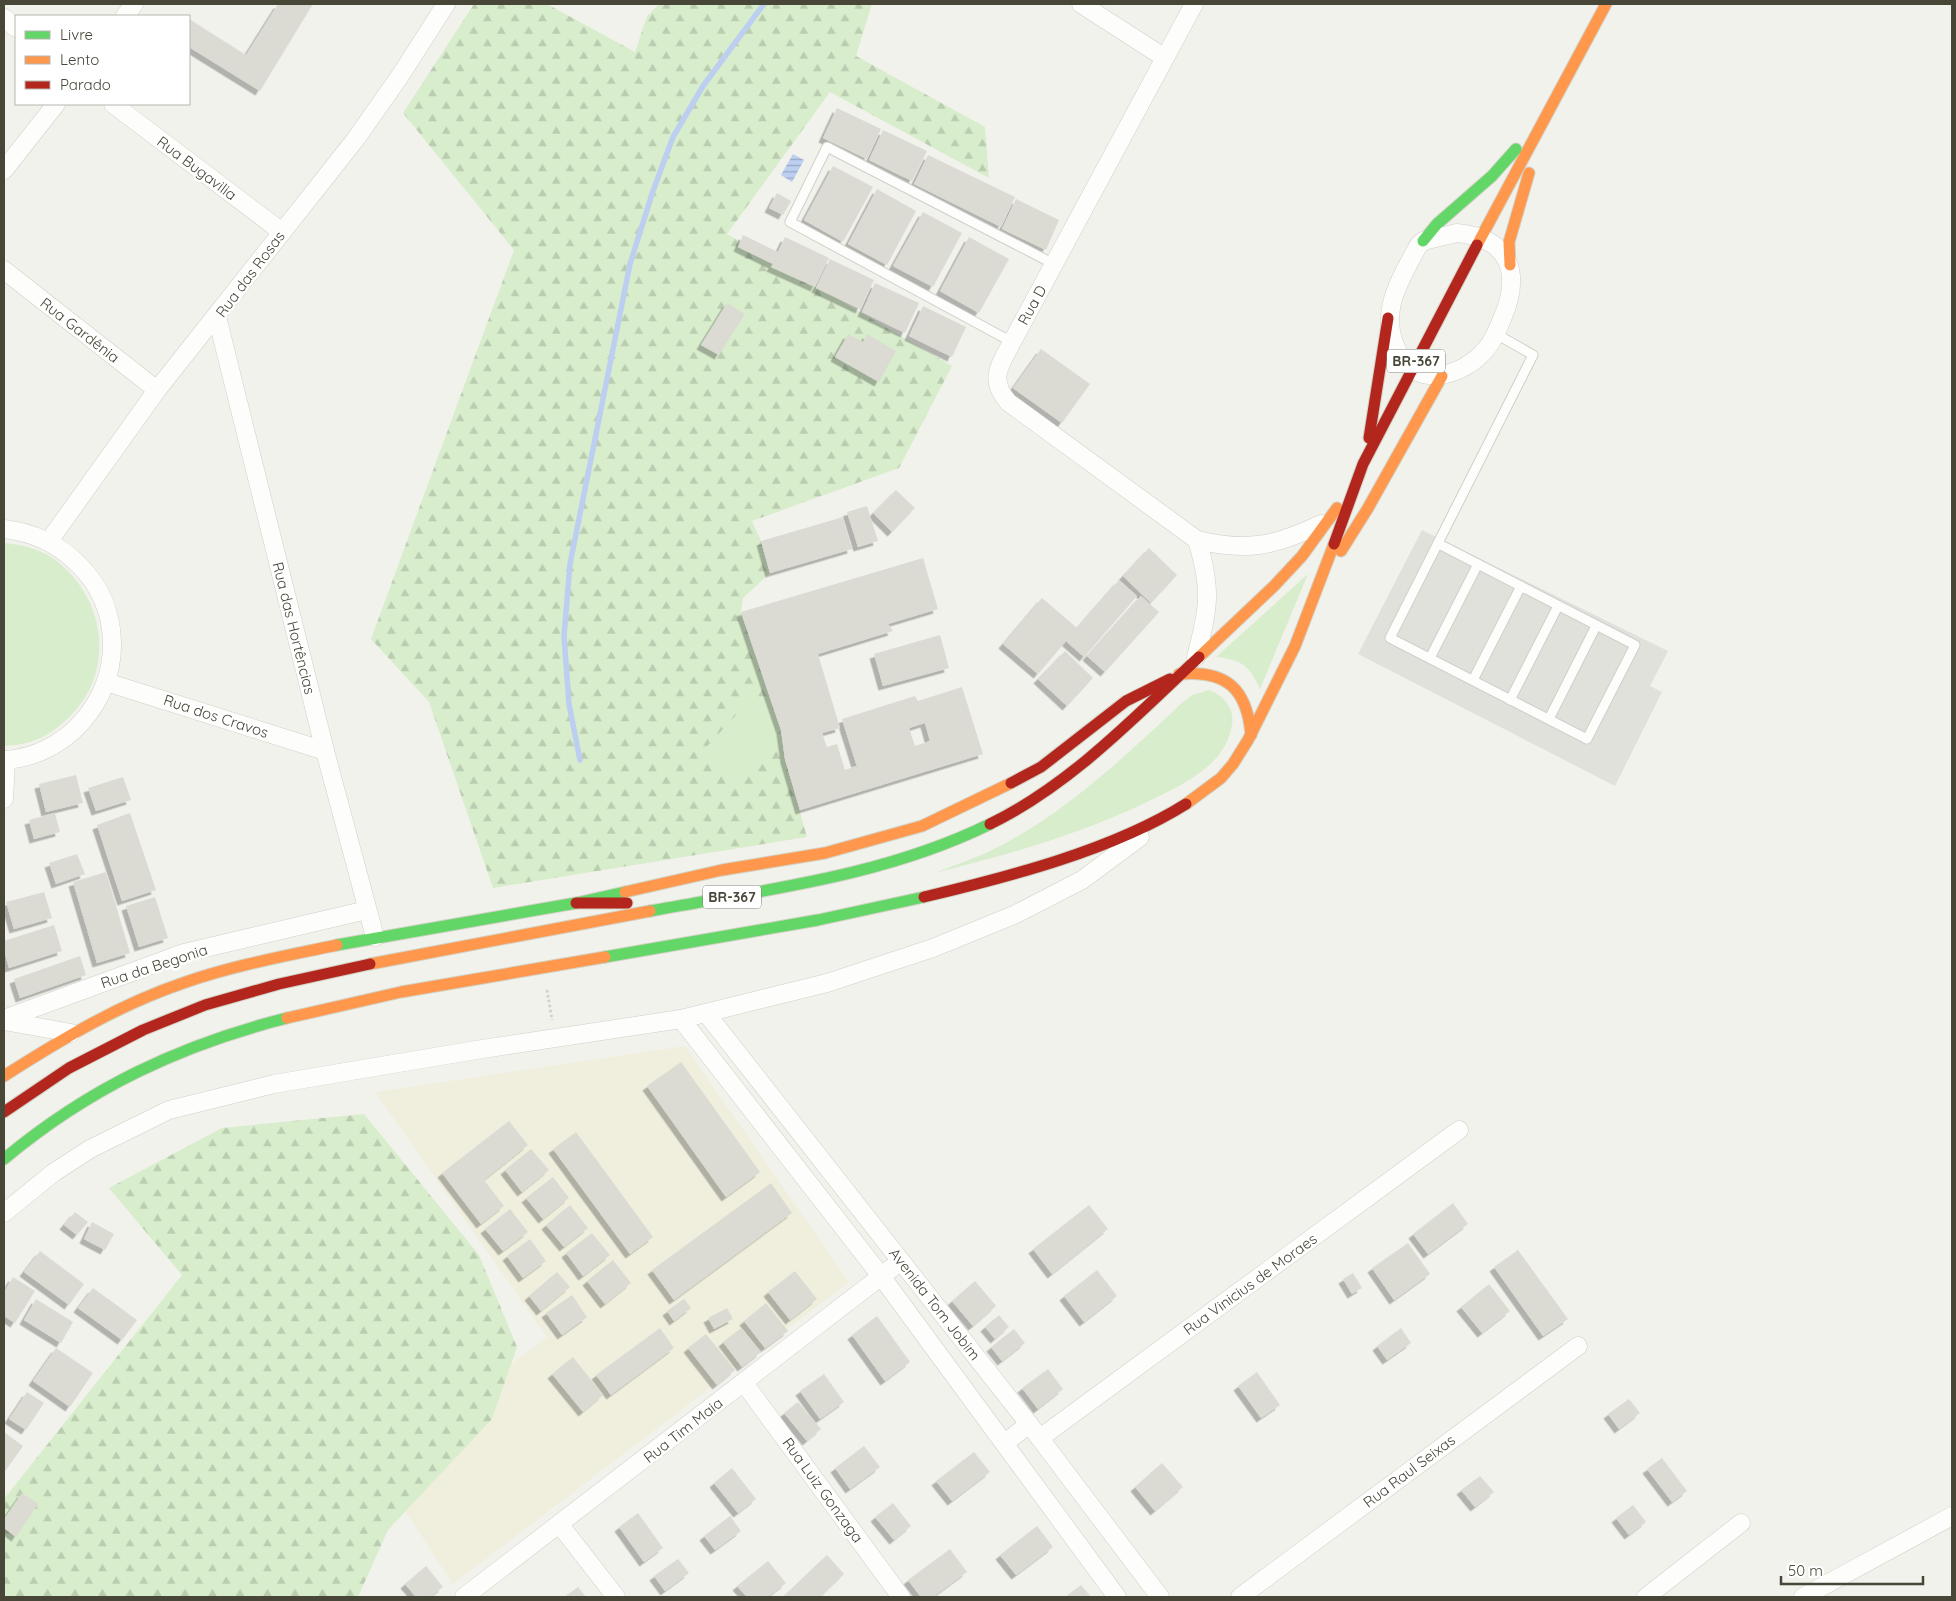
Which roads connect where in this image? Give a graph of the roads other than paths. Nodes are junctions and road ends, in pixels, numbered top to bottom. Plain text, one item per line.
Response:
1 (134, 4) edge
2 (446, 4) edge
3 (1081, 4) edge
4 (1194, 4) edge
5 (1606, 4) edge
6 (127, 15) edge
7 (4, 18) edge
8 (15, 27) edge
9 (1165, 58) junction
10 (55, 105) edge
11 (114, 105) edge
12 (1549, 112) junction
13 (4, 170) edge
14 (282, 232) junction
15 (1482, 236) junction
16 (1423, 241) junction
17 (1054, 264) junction
18 (1510, 265) junction
19 (4, 270) edge
20 (216, 317) junction
21 (1388, 318) junction
22 (1496, 334) junction
23 (1012, 342) junction
24 (1412, 368) junction
25 (1442, 376) junction
26 (157, 390) junction
27 (1366, 457) junction
28 (1353, 487) junction
29 (1328, 521) junction
30 (4, 529) edge
31 (49, 540) junction
32 (1196, 540) junction
33 (1438, 544) junction
34 (1478, 564) junction
35 (1321, 581) junction
36 (1521, 586) junction
37 (1558, 606) junction
38 (1596, 626) junction
39 (1196, 658) junction
40 (1430, 658) junction
41 (1179, 674) junction
42 (1473, 680) junction
43 (106, 682) junction
44 (1510, 700) junction
45 (1549, 719) junction
46 (1251, 735) junction
47 (325, 751) junction
48 (5, 760) edge
49 (4, 798) edge
50 (1175, 811) junction
51 (703, 902) junction
52 (576, 903) junction
53 (367, 910) junction
54 (375, 937) junction
55 (706, 1013) junction
56 (681, 1019) junction
57 (4, 1020) edge
58 (71, 1033) junction
59 (4, 1076) edge
60 (4, 1112) edge
61 (1460, 1130) dead end
62 (4, 1159) edge
63 (4, 1213) edge
64 (901, 1261) junction
65 (881, 1276) junction
66 (1578, 1346) dead end
67 (744, 1383) junction
68 (1034, 1431) junction
69 (1005, 1443) junction
70 (1952, 1516) edge
71 (1741, 1523) dead end
72 (560, 1525) junction
73 (464, 1597) edge
74 (616, 1597) edge
75 (901, 1597) edge
76 (1117, 1597) edge
77 (1160, 1597) edge
78 (1240, 1597) edge
79 (1646, 1597) edge
80 (1802, 1597) edge

1 - 6 street
2 - 14 street, Rua das Rosas
3 - 9 street
4 - 9 street, Rua D
5 - 12 main road, BR-367
7 - 8 street
9 - 17 street, Rua D
10 - 13 street
11 - 14 street, Rua Bugavilia
12 - 15 main road, BR-367
12 - 16 main road
12 - 18 main road
14 - 20 street, Rua das Rosas
15 - 16 street
15 - 18 street
15 - 24 main road, BR-367
16 - 21 street
17 - 23 street, Rua D
17 - 23 lane
18 - 22 street
19 - 26 street, Rua Gardênia
20 - 26 street, Rua das Rosas
20 - 47 street, Rua das Hortências
21 - 24 street
21 - 27 main road
22 - 25 street
22 - 33 lane
23 - 32 street, Rua D
24 - 25 street
24 - 27 main road, BR-367
25 - 35 main road
26 - 31 street, Rua das Rosas
27 - 28 main road, BR-367
28 - 29 main road, BR-367
28 - 35 main road, BR-367
29 - 32 street, Rua D
29 - 39 main road, BR-367
30 - 31 street
31 - 43 street
32 - 39 street
33 - 34 lane
33 - 40 lane
34 - 36 lane
34 - 40 lane
35 - 46 main road, BR-367
36 - 37 lane
36 - 42 lane
37 - 38 lane
37 - 44 lane
38 - 45 lane
38 - 45 lane
39 - 41 main road, BR-367
40 - 42 lane
41 - 46 main road
41 - 51 main road, BR-367
41 - 52 main road
42 - 44 lane
43 - 47 street, Rua dos Cravos
43 - 48 street
44 - 45 lane
46 - 50 main road, BR-367
47 - 53 street, Rua das Hortências
48 - 49 street
50 - 55 street
50 - 62 main road, BR-367
51 - 52 main road
51 - 60 main road, BR-367
52 - 54 main road
53 - 54 street, Rua das Hortências
53 - 57 street, Rua da Begonia
54 - 58 main road
55 - 56 street
55 - 64 street, Avenida Tom Jobim
56 - 63 street
56 - 65 street, Avenida Tom Jobim
57 - 58 street
58 - 59 main road
61 - 68 street, Rua Vinicius de Moraes
64 - 65 street, Rua Tim Maia
64 - 68 street, Avenida Tom Jobim
65 - 67 street, Rua Tim Maia
65 - 69 street, Avenida Tom Jobim
66 - 78 street, Rua Raul Seixas
67 - 72 street, Rua Tim Maia
67 - 75 street, Rua Luiz Gonzaga
68 - 69 street, Rua Vinicius de Moraes
68 - 77 street, Avenida Tom Jobim
69 - 76 street, Avenida Tom Jobim
70 - 80 street
71 - 79 street
72 - 73 street, Rua Tim Maia
72 - 74 street

